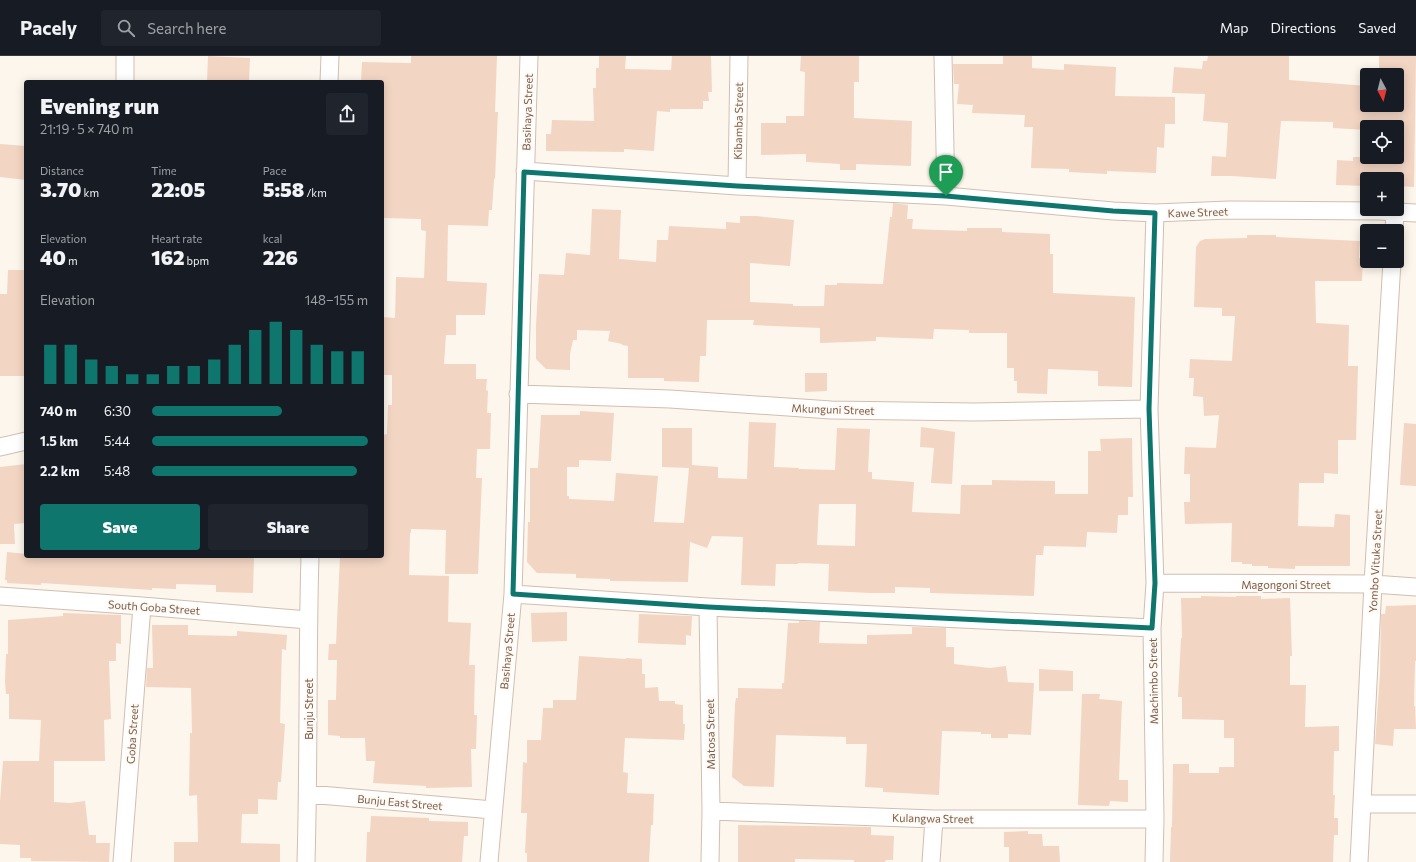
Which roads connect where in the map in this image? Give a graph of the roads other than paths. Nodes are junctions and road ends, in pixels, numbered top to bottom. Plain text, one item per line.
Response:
1 (125, 56) edge
2 (330, 56) edge
3 (529, 56) edge
4 (740, 56) edge
5 (943, 56) edge
6 (124, 80) edge
7 (329, 80) edge
8 (524, 172) junction
9 (737, 186) junction
10 (946, 196) junction
11 (1360, 211) edge
12 (1404, 212) edge
13 (1155, 213) junction
14 (1416, 213) edge
15 (1392, 268) edge
16 (518, 394) junction
17 (1149, 409) junction
18 (24, 441) edge
19 (0, 447) edge
20 (310, 558) edge
21 (1155, 583) junction
22 (1373, 584) junction
23 (1416, 587) edge
24 (513, 594) junction
25 (0, 596) edge
26 (142, 606) junction
27 (708, 607) junction
28 (308, 620) junction
29 (1152, 628) junction
30 (308, 794) junction
31 (1362, 804) junction
32 (1416, 804) edge
33 (493, 810) junction
34 (711, 811) junction
35 (934, 819) junction
36 (1155, 819) junction
37 (122, 862) edge
38 (306, 862) edge
39 (489, 862) edge
40 (710, 862) edge
41 (931, 862) edge
42 (1154, 862) edge
43 (1359, 862) edge

1 - 6 street
2 - 7 street
3 - 8 street, Basihaya Street
4 - 9 street, Kibamba Street
5 - 10 street
8 - 9 street, Kawe Street
8 - 16 street, Basihaya Street
9 - 10 street, Kawe Street
10 - 13 street, Kawe Street
11 - 13 street, Kawe Street
12 - 14 street, Kawe Street
13 - 17 street, Machimbo Street
15 - 22 street, Yombo Vituka Street
16 - 17 street, Mkunguni Street
16 - 24 street, Basihaya Street
17 - 21 street, Machimbo Street
18 - 19 street
20 - 28 street, Bunju Street
21 - 22 street, Magongoni Street
21 - 29 street, Machimbo Street
22 - 23 street, Magongoni Street
22 - 31 street, Yombo Vituka Street
24 - 27 street
24 - 33 street, Basihaya Street
25 - 26 street, South Goba Street
26 - 28 street, South Goba Street
26 - 37 street, Goba Street
27 - 29 street
27 - 34 street, Matosa Street
28 - 30 street, Bunju Street
29 - 36 street, Machimbo Street
30 - 33 street, Bunju East Street
30 - 38 street, Bunju Street
31 - 32 street
31 - 43 street, Yombo Vituka Street
33 - 39 street, Basihaya Street
34 - 35 street, Kulangwa Street
34 - 40 street, Matosa Street
35 - 36 street, Kulangwa Street
35 - 41 street
36 - 42 street, Machimbo Street

